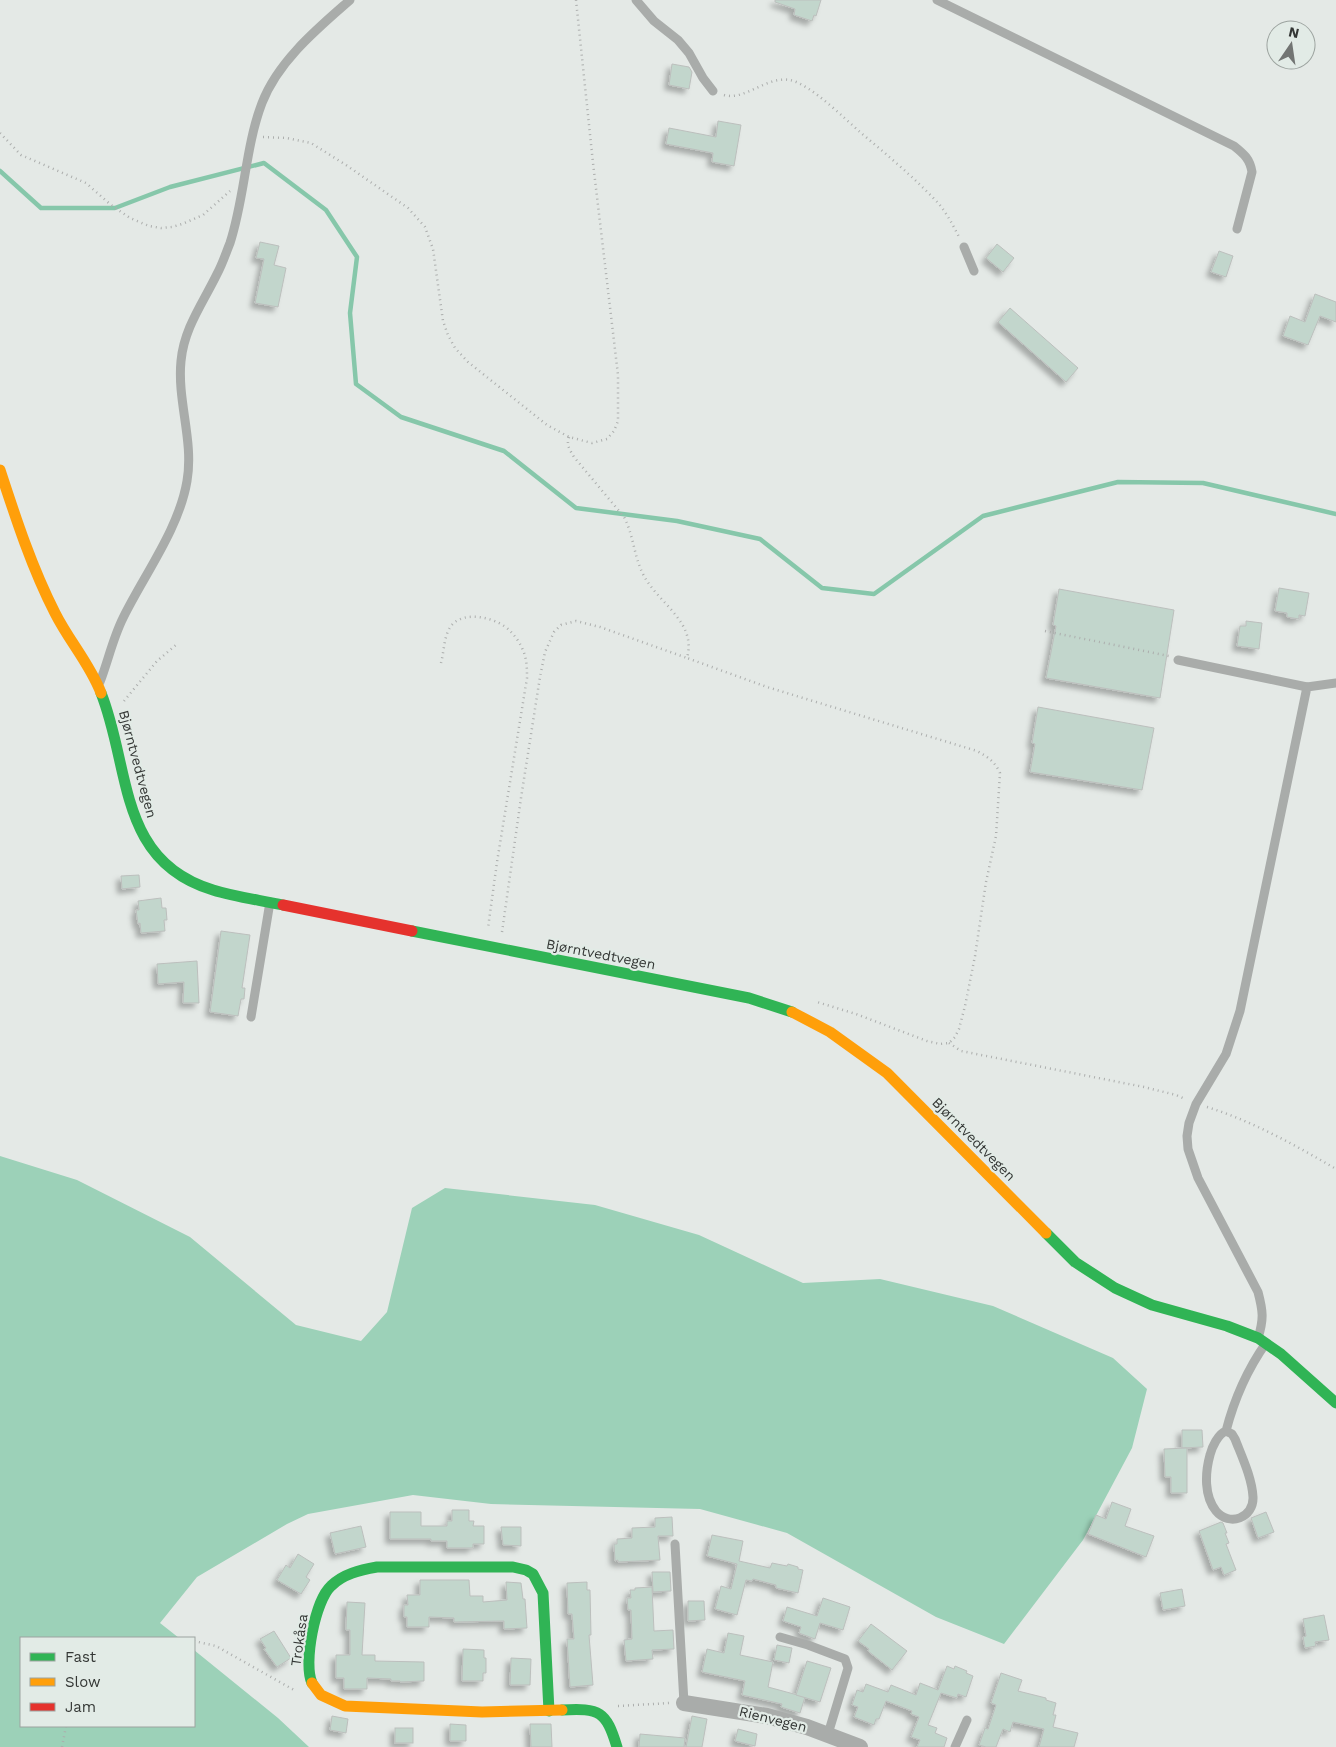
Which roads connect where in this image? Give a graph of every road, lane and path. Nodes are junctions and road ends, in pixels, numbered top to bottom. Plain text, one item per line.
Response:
1 (350, 0) edge
2 (576, 0) edge
3 (636, 0) edge
4 (937, 0) edge
5 (713, 91) joint
6 (0, 133) edge
7 (253, 136) junction
8 (244, 182) junction
9 (1237, 229) dead end
10 (964, 247) joint
11 (974, 271) dead end
12 (569, 437) junction
13 (0, 470) edge
14 (1045, 632) dead end
15 (177, 644) dead end
16 (688, 658) junction
17 (1178, 660) joint
18 (441, 663) dead end
19 (1336, 683) edge
20 (99, 686) junction
21 (1307, 687) junction
22 (108, 712) junction
23 (270, 902) junction
24 (503, 931) junction
25 (509, 933) dead end
26 (486, 946) junction
27 (809, 1000) dead end
28 (251, 1017) dead end
29 (949, 1043) junction
30 (1196, 1104) junction
31 (1336, 1169) edge
32 (1262, 1341) junction
33 (1336, 1403) edge
34 (1226, 1431) junction
35 (675, 1544) dead end
36 (780, 1637) dead end
37 (195, 1641) edge
38 (318, 1693) junction
39 (684, 1703) junction
40 (549, 1711) junction
41 (602, 1715) junction
42 (967, 1720) dead end
43 (66, 1727) edge
44 (828, 1734) junction
45 (62, 1747) edge
46 (617, 1747) edge
47 (860, 1747) edge
48 (955, 1747) edge

1 - 7 lane
2 - 12 path
3 - 5 lane
4 - 9 lane
5 - 10 path
6 - 8 path
7 - 8 lane
7 - 12 path
8 - 20 lane
10 - 11 lane
12 - 16 path
13 - 20 street, Bjørntvedtvegen
14 - 17 path
15 - 22 path
16 - 24 path
16 - 29 path
17 - 21 lane
18 - 26 path
19 - 21 lane
20 - 22 street, Bjørntvedtvegen
21 - 30 lane
22 - 23 street, Bjørntvedtvegen
23 - 26 street, Bjørntvedtvegen
23 - 28 lane
24 - 25 path
24 - 26 path
26 - 32 street, Bjørntvedtvegen
27 - 29 path
29 - 30 path
30 - 31 path
30 - 32 lane
32 - 33 street, Bjørntvedtvegen
32 - 34 lane
34 - 34 lane
35 - 39 lane
36 - 44 lane
37 - 38 path
38 - 40 street
38 - 40 street, Trokåsa
39 - 41 path
39 - 44 street, Rienvegen
40 - 41 street
41 - 46 street
42 - 48 lane
43 - 45 path
44 - 47 street, Rienvegen

